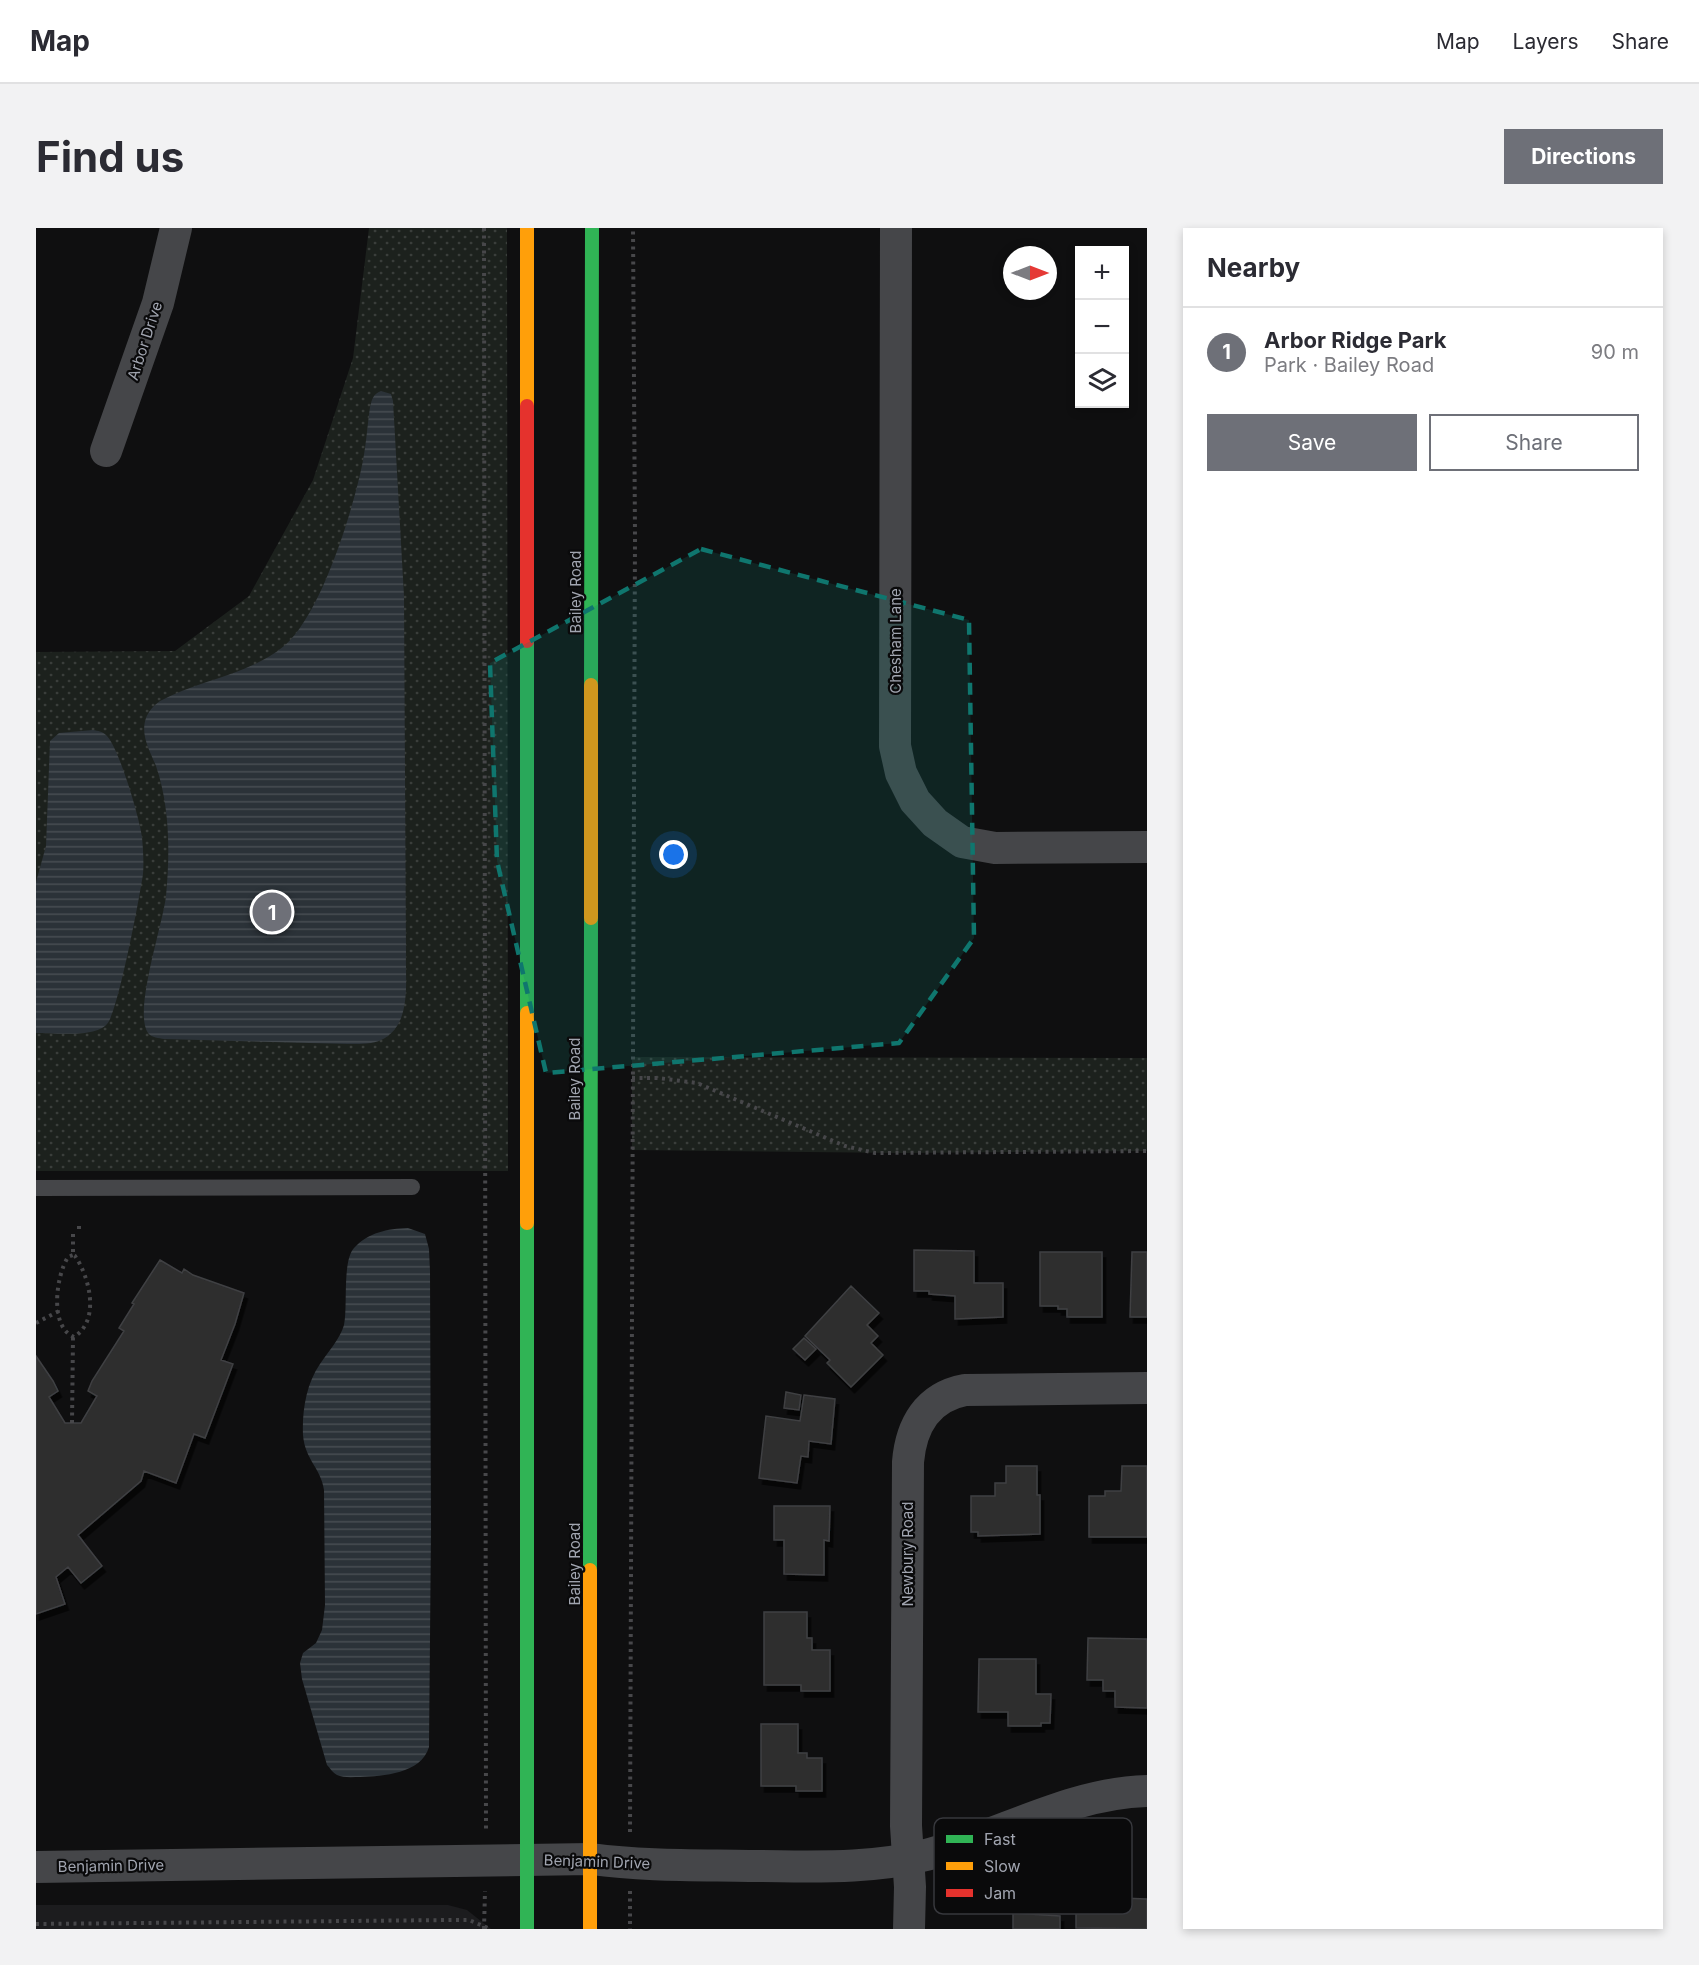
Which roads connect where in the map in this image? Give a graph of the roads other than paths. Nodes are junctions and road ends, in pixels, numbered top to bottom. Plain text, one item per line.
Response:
1 (176, 228) edge
2 (527, 228) edge
3 (592, 228) edge
4 (896, 228) edge
5 (106, 452) dead end
6 (1147, 847) edge
7 (412, 1187) dead end
8 (36, 1188) edge
9 (1147, 1388) edge
10 (1147, 1791) edge
11 (1035, 1818) edge
12 (934, 1851) edge
13 (908, 1858) junction
14 (591, 1859) junction
15 (527, 1860) junction
16 (36, 1867) edge
17 (527, 1929) edge
18 (590, 1929) edge
19 (909, 1929) edge

1 - 5 street, Arbor Drive
2 - 15 main road
3 - 14 main road, Bailey Road
4 - 6 street, Chesham Lane
7 - 8 lane
9 - 13 street, Newbury Road
10 - 11 street, Benjamin Drive
12 - 13 street, Benjamin Drive
13 - 14 street, Benjamin Drive
13 - 19 street, Newbury Road
14 - 15 street, Benjamin Drive
14 - 18 main road, Bailey Road
15 - 16 street, Benjamin Drive
15 - 17 main road

